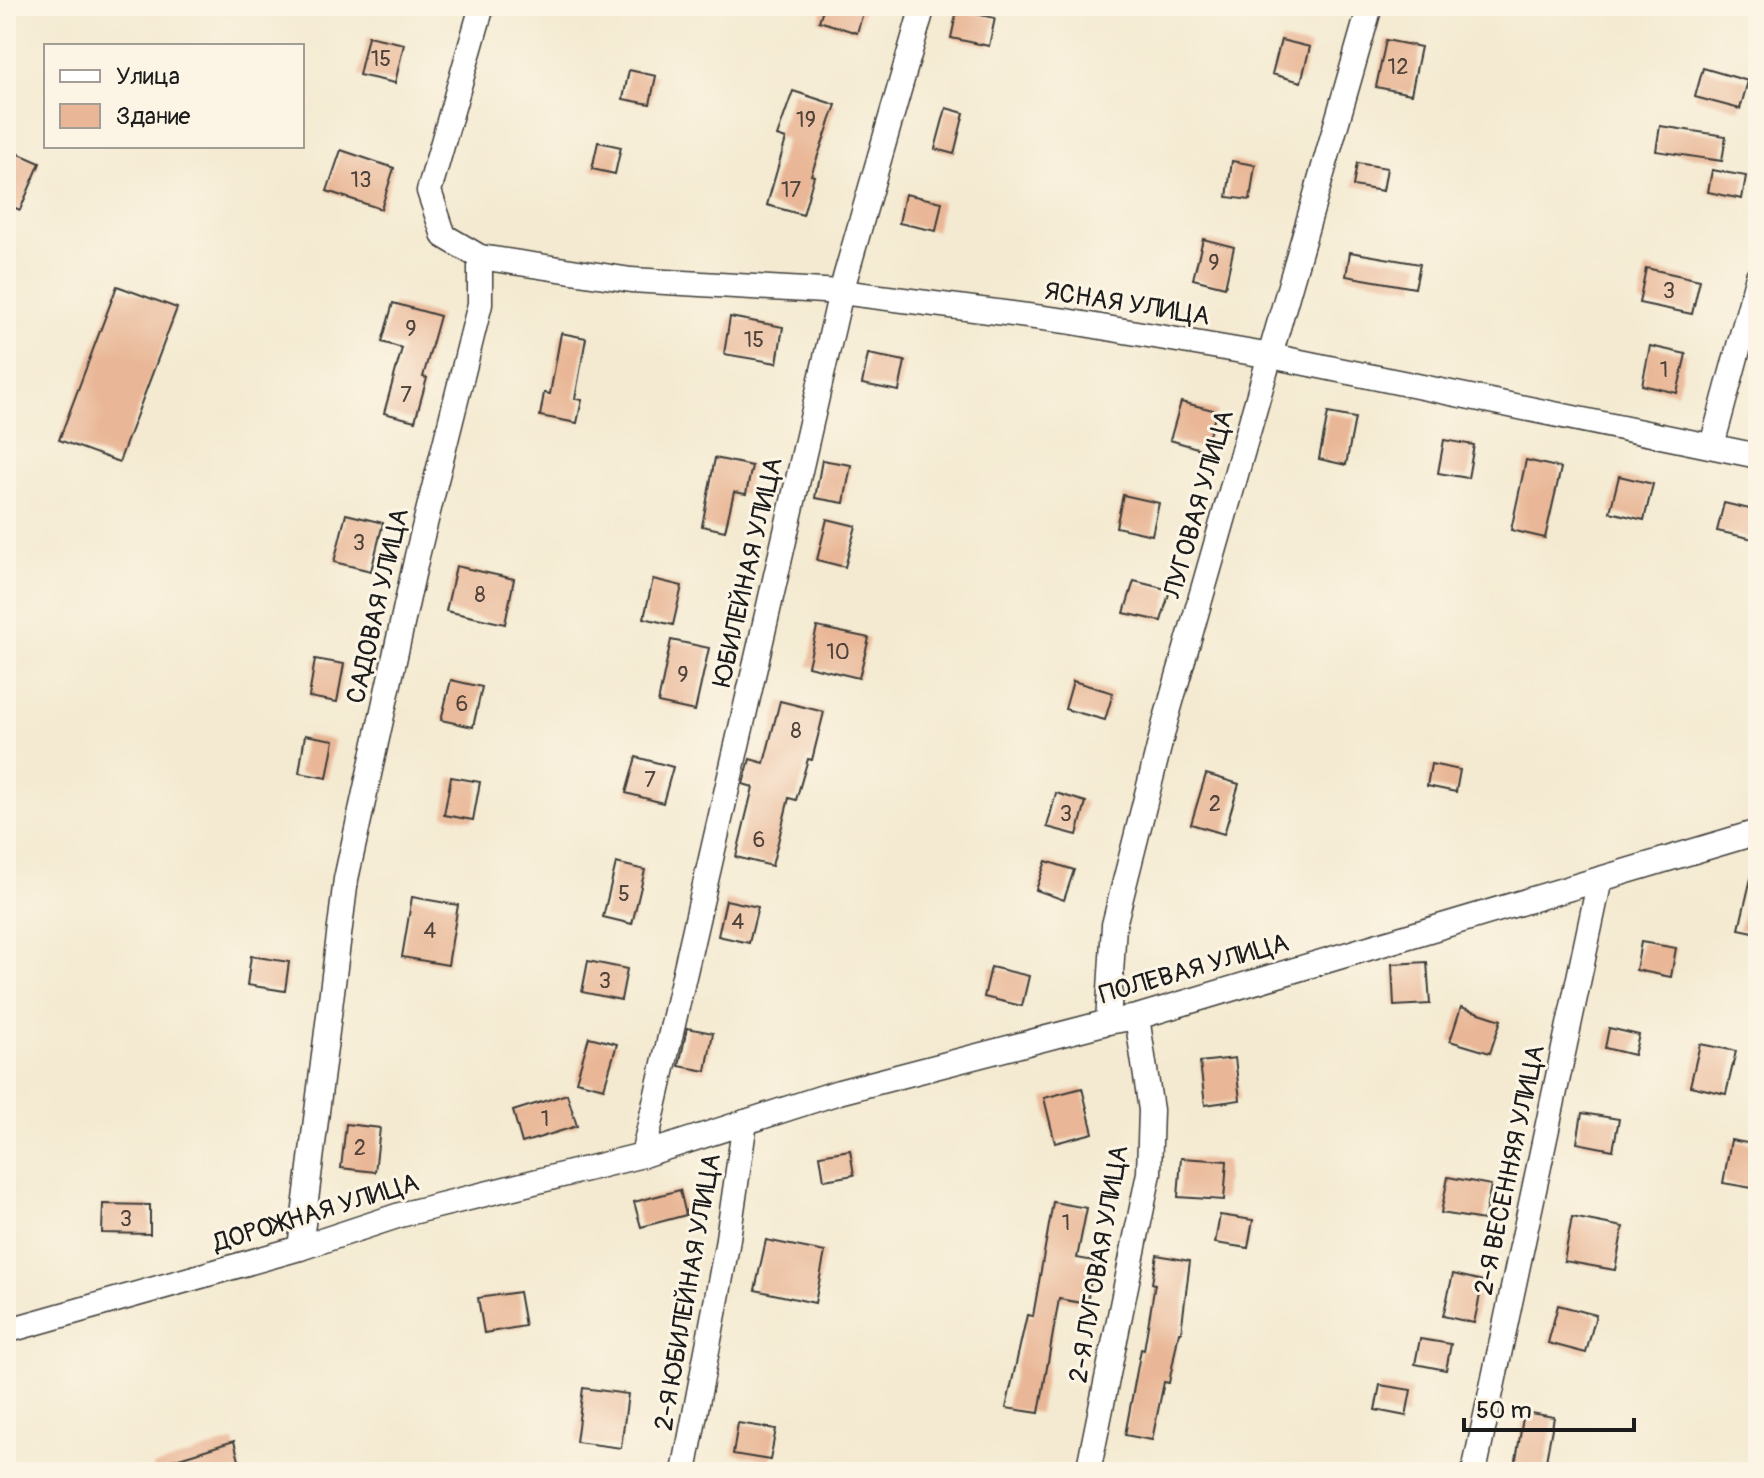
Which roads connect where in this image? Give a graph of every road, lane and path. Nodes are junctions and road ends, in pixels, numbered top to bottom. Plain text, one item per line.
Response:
1 (482, 6) edge
2 (923, 6) edge
3 (1370, 6) edge
4 (480, 257) junction
5 (1758, 276) edge
6 (841, 292) junction
7 (1271, 356) junction
8 (1712, 445) junction
9 (1758, 456) edge
10 (1758, 832) edge
11 (1600, 879) junction
12 (1137, 1017) junction
13 (1108, 1022) junction
14 (745, 1122) junction
15 (643, 1155) junction
16 (300, 1248) junction
17 (6, 1331) edge
18 (684, 1472) edge
19 (1088, 1472) edge
20 (1474, 1472) edge

1 - 4 street
2 - 6 street, ЮБИЛЕЙНАЯ УЛИЦА
3 - 7 street, ЛУГОВАЯ УЛИЦА
4 - 6 street, ЯСНАЯ УЛИЦА
4 - 16 street, САДОВАЯ УЛИЦА
5 - 8 street
6 - 7 street, ЯСНАЯ УЛИЦА
6 - 15 street, ЮБИЛЕЙНАЯ УЛИЦА
7 - 8 street, ЯСНАЯ УЛИЦА
7 - 13 street, ЛУГОВАЯ УЛИЦА
8 - 9 street, ЯСНАЯ УЛИЦА
10 - 11 street, ПОЛЕВАЯ УЛИЦА
11 - 12 street, ПОЛЕВАЯ УЛИЦА
11 - 20 street, 2-Я ВЕСЕННЯЯ УЛИЦА
12 - 13 street, ПОЛЕВАЯ УЛИЦА
12 - 19 street, 2-Я ЛУГОВАЯ УЛИЦА
13 - 14 street, ПОЛЕВАЯ УЛИЦА
14 - 15 street, ПОЛЕВАЯ УЛИЦА
14 - 18 street, 2-Я ЮБИЛЕЙНАЯ УЛИЦА
15 - 16 street, ДОРОЖНАЯ УЛИЦА
16 - 17 street, ДОРОЖНАЯ УЛИЦА

